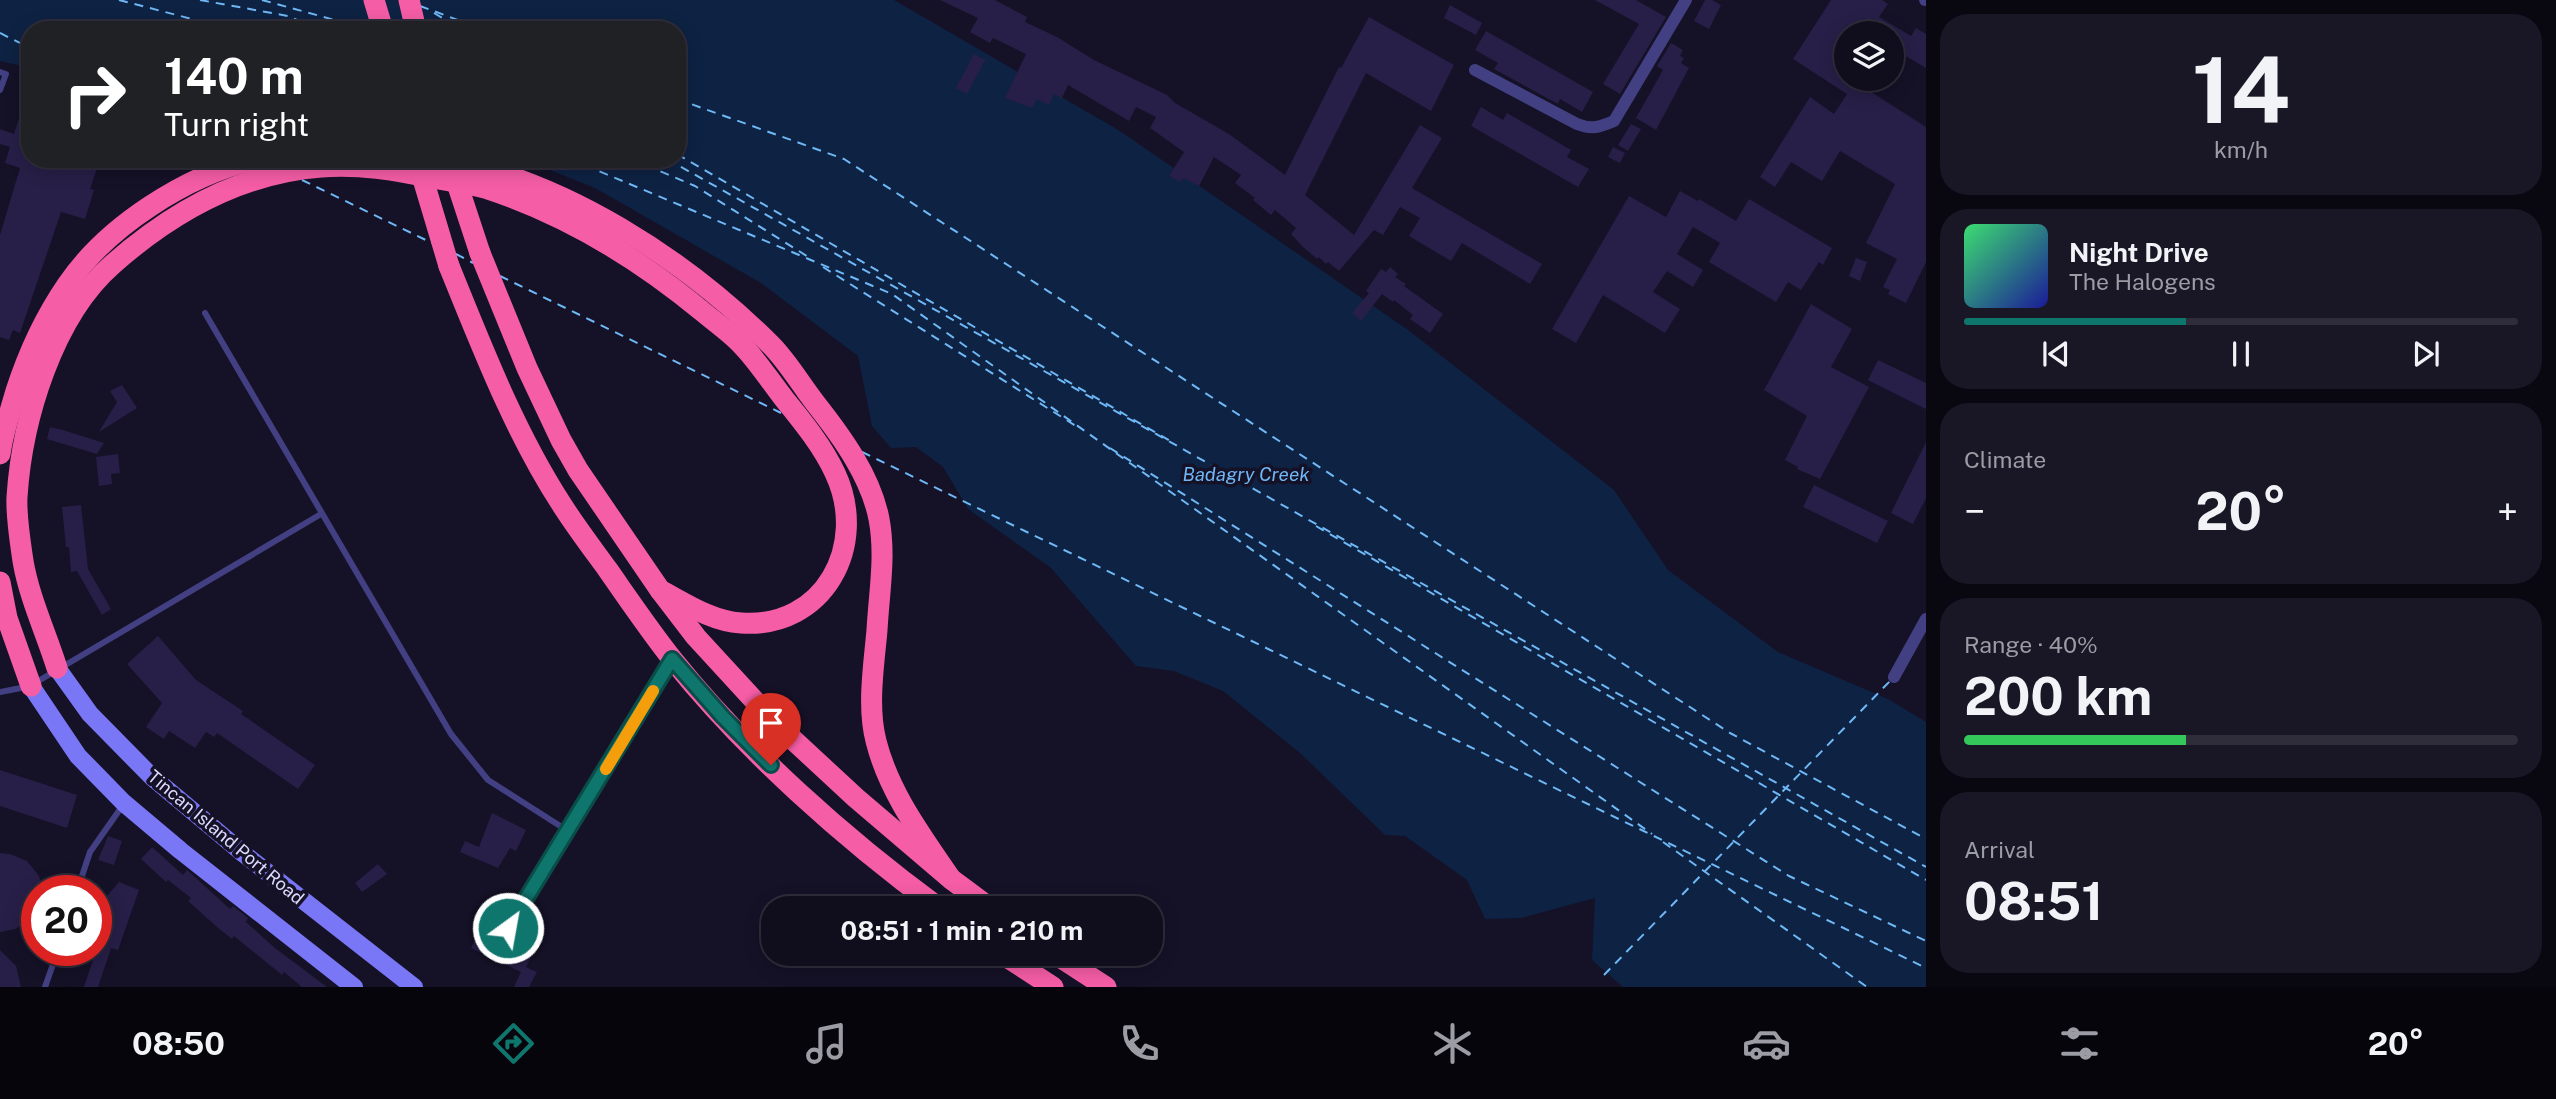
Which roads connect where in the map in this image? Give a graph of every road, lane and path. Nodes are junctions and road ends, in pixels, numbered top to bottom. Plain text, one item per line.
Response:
1 (374, 0) edge
2 (409, 0) edge
3 (1686, 0) edge
4 (380, 21) edge
5 (414, 21) edge
6 (1475, 69) dead end
7 (0, 72) edge
8 (0, 90) edge
9 (228, 168) edge
10 (312, 168) edge
11 (379, 168) edge
12 (420, 168) edge
13 (452, 168) edge
14 (484, 168) edge
15 (205, 313) dead end
16 (0, 454) edge
17 (321, 514) junction
18 (0, 582) edge
19 (660, 590) junction
20 (1926, 619) edge
21 (672, 659) junction
22 (57, 668) junction
23 (1895, 677) dead end
24 (31, 686) junction
25 (0, 692) edge
26 (124, 803) junction
27 (568, 831) junction
28 (83, 875) edge
29 (951, 879) junction
30 (924, 896) edge
31 (974, 896) edge
32 (508, 928) dead end
33 (52, 966) edge
34 (1021, 966) edge
35 (1074, 966) edge
36 (342, 984) edge
37 (45, 987) edge
38 (414, 987) edge
39 (1054, 987) edge
40 (1106, 987) edge

1 - 4 highway
2 - 5 highway
3 - 6 street
7 - 8 lane
9 - 16 highway
10 - 22 highway
11 - 19 highway
12 - 21 highway, bridge
13 - 19 highway, bridge
14 - 29 highway
15 - 17 lane
17 - 22 lane
17 - 27 lane
18 - 24 highway
19 - 29 highway
20 - 23 street
21 - 27 lane
21 - 30 highway
22 - 24 lane
22 - 38 street, Tincan Island Port Road
24 - 25 lane
24 - 26 street, Tincan Island Port Road
26 - 28 lane
26 - 36 street, Tincan Island Port Road
27 - 32 lane
29 - 31 highway
33 - 37 lane
34 - 39 highway
35 - 40 highway

